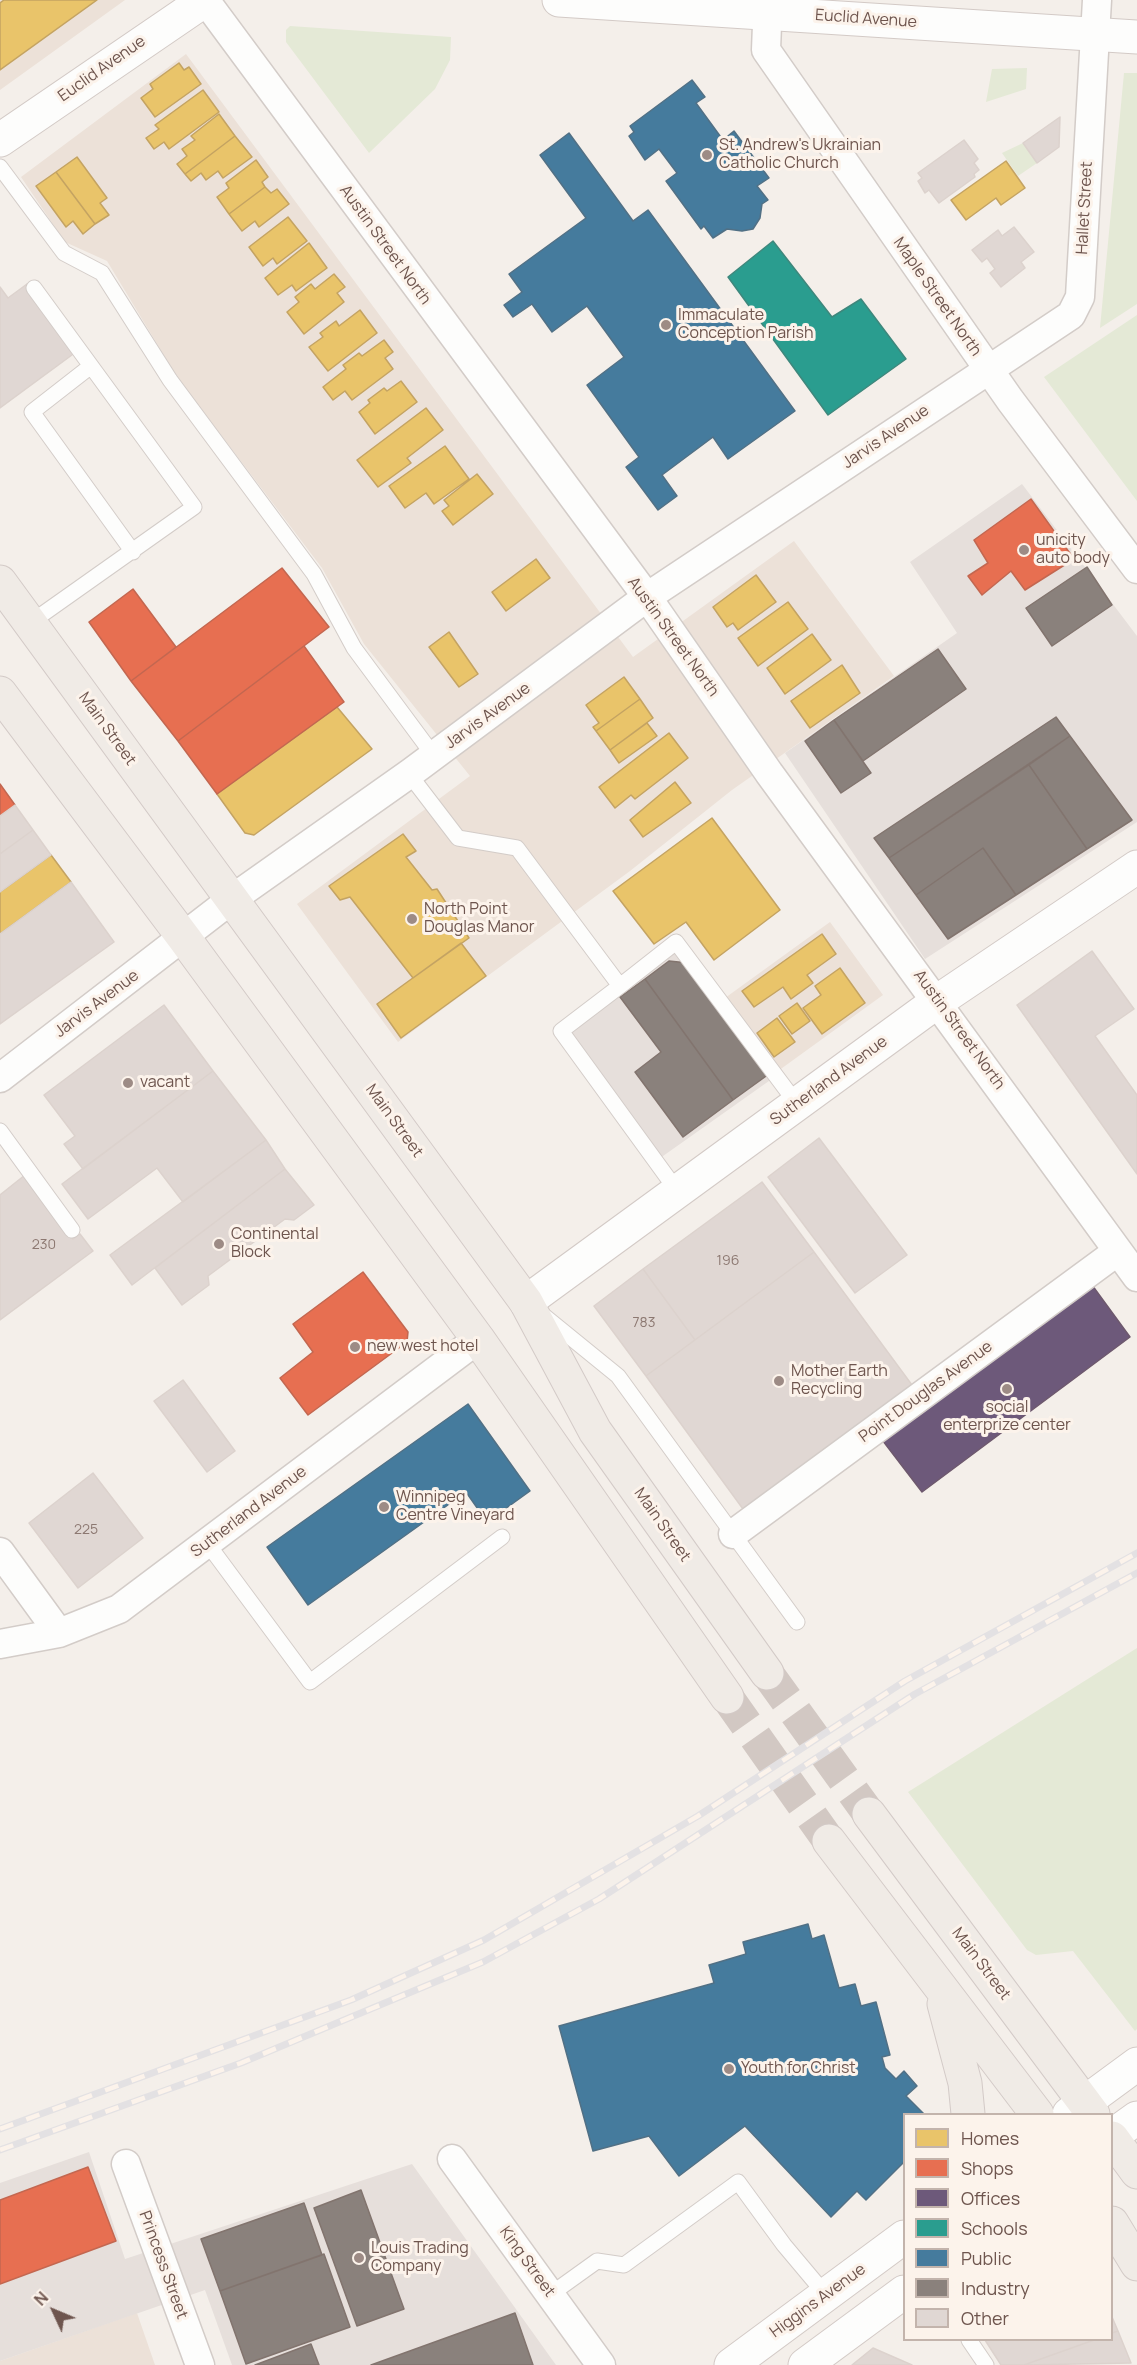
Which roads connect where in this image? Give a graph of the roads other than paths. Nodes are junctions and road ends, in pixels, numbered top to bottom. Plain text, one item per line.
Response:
1 (205, 0) edge
2 (559, 0) edge
3 (1097, 0) edge
4 (767, 6) edge
5 (1095, 35) junction
6 (1137, 37) edge
7 (0, 140) edge
8 (0, 167) edge
9 (34, 288) dead end
10 (91, 366) junction
11 (987, 369) junction
12 (133, 552) junction
13 (1137, 570) edge
14 (0, 582) edge
15 (647, 597) junction
16 (30, 623) junction
17 (0, 693) edge
18 (434, 756) junction
19 (409, 774) junction
20 (1137, 867) edge
21 (232, 899) junction
22 (184, 938) junction
23 (620, 986) junction
24 (938, 1001) junction
25 (2, 1071) edge
26 (797, 1104) junction
27 (0, 1131) edge
28 (678, 1192) junction
29 (72, 1230) dead end
30 (1118, 1251) junction
31 (1137, 1277) edge
32 (526, 1302) junction
33 (478, 1339) junction
34 (733, 1534) junction
35 (502, 1537) dead end
36 (207, 1543) junction
37 (0, 1552) edge
38 (797, 1622) dead end
39 (59, 1633) junction
40 (0, 1644) edge
41 (767, 1673) tunnel mouth
42 (727, 1697) tunnel mouth
43 (870, 1814) tunnel mouth
44 (829, 1841) tunnel mouth
45 (940, 1990) junction
46 (1137, 2064) edge
47 (1082, 2111) edge
48 (968, 2113) edge
49 (1035, 2113) edge
50 (1137, 2118) edge
51 (1113, 2136) edge
52 (1113, 2138) edge
53 (452, 2159) dead end
54 (126, 2164) dead end
55 (1137, 2172) edge
56 (1113, 2225) edge
57 (903, 2238) edge
58 (1137, 2264) edge
59 (903, 2293) edge
60 (551, 2294) junction
61 (826, 2295) junction
62 (970, 2341) edge
63 (200, 2365) edge
64 (601, 2365) edge
65 (731, 2365) edge
66 (805, 2365) edge
67 (986, 2365) edge

1 - 7 street, Euclid Avenue
1 - 15 street, Austin Street North
2 - 4 street, Euclid Avenue
3 - 5 street, Hallet Street
4 - 5 street, Euclid Avenue
4 - 11 street, Maple Street North
5 - 6 street, Euclid Avenue
5 - 11 street, Hallet Street
8 - 18 lane
9 - 10 lane
10 - 12 lane
10 - 12 lane
11 - 13 street, Maple Street North
11 - 15 street, Jarvis Avenue
12 - 16 lane
14 - 16 main road, Main Street
15 - 18 street, Jarvis Avenue
15 - 24 street, Austin Street North
16 - 21 main road, Main Street
17 - 22 main road
18 - 19 street, Jarvis Avenue
19 - 21 street, Jarvis Avenue
19 - 23 lane
20 - 24 street, Sutherland Avenue
21 - 22 street, Jarvis Avenue
21 - 32 main road, Main Street
22 - 25 street, Jarvis Avenue
22 - 33 main road
23 - 26 lane
23 - 28 lane
24 - 26 street, Sutherland Avenue
24 - 30 street, Austin Street North
26 - 28 street, Sutherland Avenue
27 - 29 lane
28 - 32 street, Sutherland Avenue
30 - 31 street, Austin Street North
30 - 34 street, Point Douglas Avenue
32 - 34 lane
32 - 41 main road, Main Street
33 - 36 street, Sutherland Avenue
33 - 42 main road
34 - 38 lane
35 - 36 lane
36 - 39 street, Sutherland Avenue
37 - 39 street
39 - 40 street, Sutherland Avenue
43 - 47 main road, Main Street
44 - 45 main road
45 - 48 main road
45 - 49 main road
46 - 47 street
50 - 51 street
52 - 55 main road
53 - 60 street, King Street
54 - 63 street, Princess Street
56 - 58 main road
57 - 61 street, Higgins Avenue
59 - 66 street
60 - 61 lane
60 - 64 street, King Street
61 - 65 street, Higgins Avenue
62 - 67 lane

